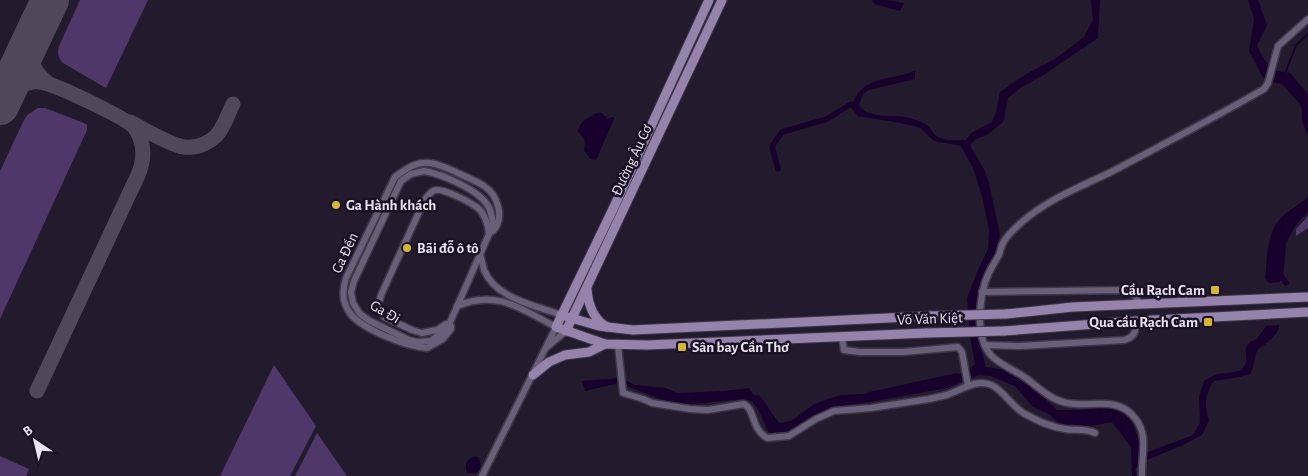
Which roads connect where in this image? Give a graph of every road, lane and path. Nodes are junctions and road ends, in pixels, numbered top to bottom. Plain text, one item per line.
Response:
1 (709, 0) edge
2 (722, 0) edge
3 (1308, 19) edge
4 (617, 212) junction
5 (489, 235) junction
6 (480, 255) junction
7 (587, 287) junction
8 (982, 292) junction
9 (1308, 297) edge
10 (1140, 304) junction
11 (457, 306) junction
12 (1308, 312) edge
13 (561, 315) junction
14 (572, 318) junction
15 (451, 320) junction
16 (1136, 321) junction
17 (794, 322) junction
18 (556, 326) junction
19 (612, 329) junction
20 (566, 331) junction
21 (842, 336) junction
22 (795, 339) junction
23 (605, 344) junction
24 (618, 345) junction
25 (985, 345) junction
26 (546, 347) junction
27 (532, 375) junction
28 (967, 383) junction
29 (1095, 434) dead end
30 (482, 476) edge
31 (1142, 476) edge

1 - 4 main road, Đường Âu Cơ
2 - 4 main road, Đường Âu Cơ
3 - 8 street
4 - 7 main road, Đường Âu Cơ
4 - 13 main road, Đường Âu Cơ
5 - 6 street
5 - 15 street
5 - 15 street, Ga Đi
5 - 15 street, Ga Đến
6 - 11 street
6 - 13 street
7 - 14 main road, Đường Âu Cơ
7 - 19 main road
8 - 10 street
8 - 25 street
9 - 10 main road, Võ Văn Kiệt
10 - 17 main road, Võ Văn Kiệt, bridge
11 - 15 street
11 - 18 street
12 - 16 main road, Võ Văn Kiệt
13 - 14 main road, Võ Văn Kiệt
13 - 18 main road, Đường Âu Cơ
14 - 19 main road, Võ Văn Kiệt
14 - 20 main road, Đường Âu Cơ
16 - 21 main road, Võ Văn Kiệt, bridge
16 - 25 street
17 - 19 main road, Võ Văn Kiệt
17 - 22 main road
18 - 20 main road, Võ Văn Kiệt
18 - 26 street
20 - 23 main road, Võ Văn Kiệt
20 - 26 street
21 - 22 main road, Võ Văn Kiệt
21 - 28 street
22 - 24 main road, Võ Văn Kiệt
23 - 24 main road, Võ Văn Kiệt
23 - 27 main road
24 - 28 street
25 - 31 street
26 - 27 street
27 - 30 street
28 - 29 street

